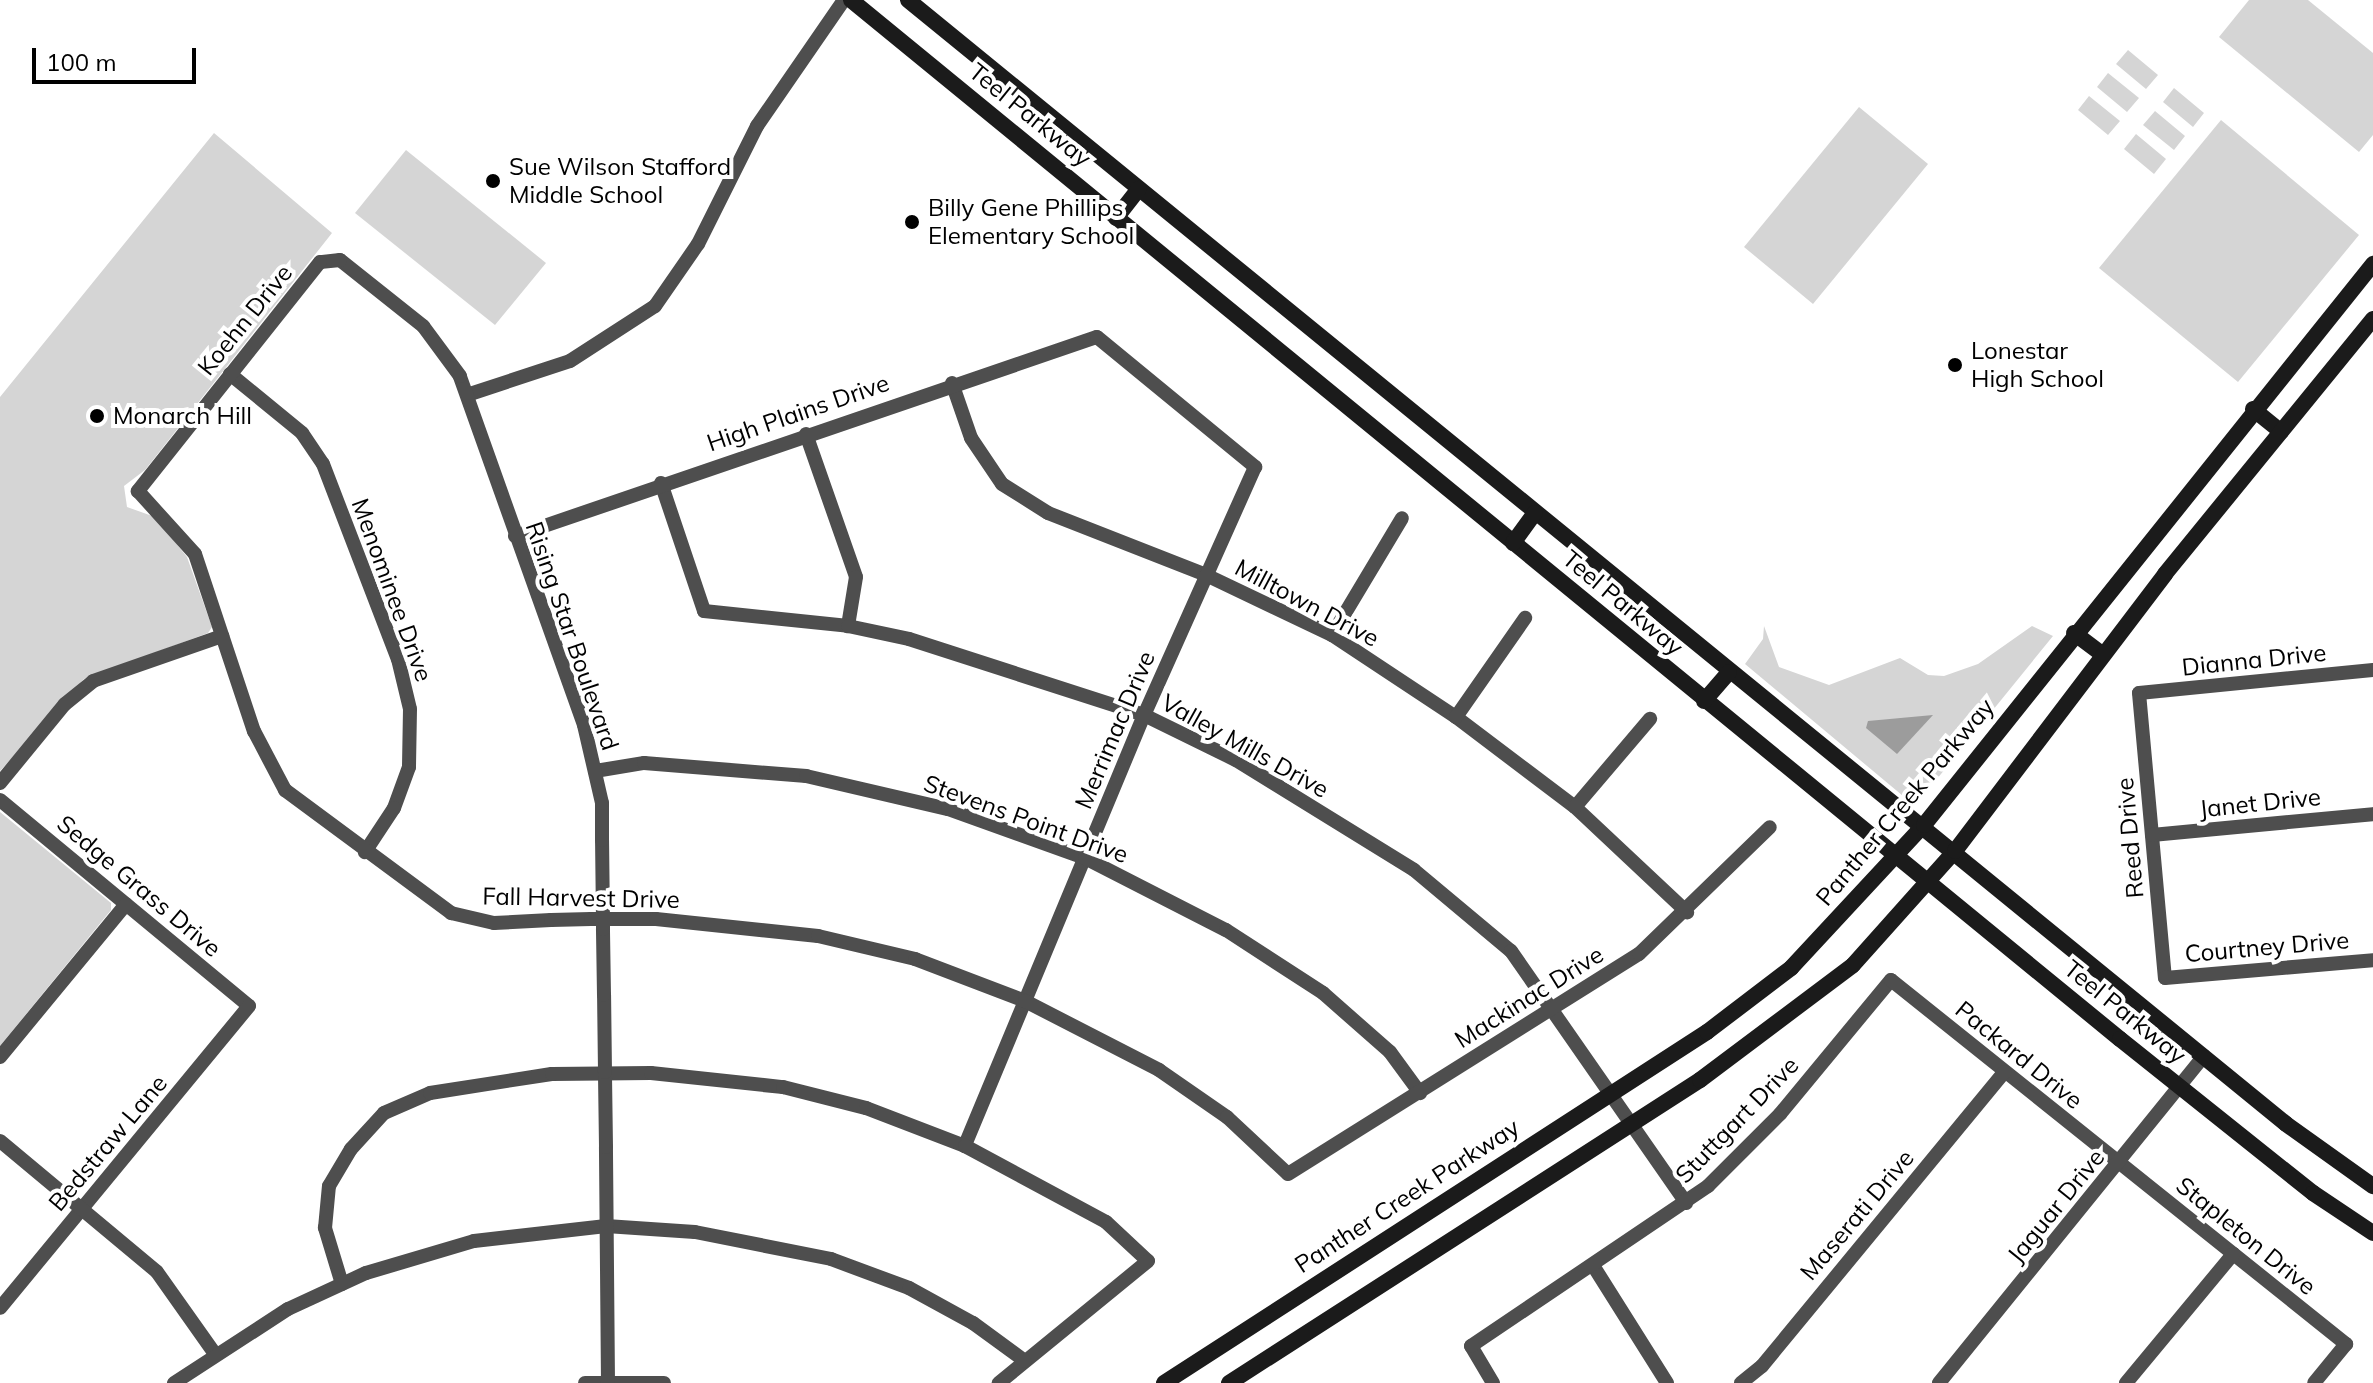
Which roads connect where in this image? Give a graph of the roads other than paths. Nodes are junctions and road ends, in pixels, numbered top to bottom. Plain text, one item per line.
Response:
1 (844, 0) edge
2 (851, 0) edge
3 (908, 0) edge
4 (1139, 189) junction
5 (1116, 218) junction
6 (331, 259) joint
7 (2373, 264) edge
8 (2373, 319) edge
9 (230, 374) junction
10 (952, 383) junction
11 (470, 394) junction
12 (2253, 409) junction
13 (2281, 432) junction
14 (806, 434) junction
15 (1255, 467) joint
16 (661, 483) junction
17 (138, 491) joint
18 (1535, 513) junction
19 (1402, 518) dead end
20 (515, 536) junction
21 (1513, 543) junction
22 (1206, 575) junction
23 (1525, 618) dead end
24 (848, 626) junction
25 (2074, 633) junction
26 (1332, 635) junction
27 (222, 636) junction
28 (2103, 655) junction
29 (2373, 670) edge
30 (1729, 672) junction
31 (2139, 693) joint
32 (1704, 701) junction
33 (1144, 715) junction
34 (1456, 717) junction
35 (1650, 719) dead end
36 (595, 771) junction
37 (0, 783) edge
38 (0, 800) edge
39 (1575, 807) junction
40 (2373, 814) edge
41 (1924, 825) junction
42 (1770, 827) dead end
43 (2152, 835) junction
44 (1955, 851) junction
45 (365, 852) junction
46 (1897, 857) junction
47 (1085, 858) junction
48 (1929, 883) junction
49 (126, 904) junction
50 (1687, 912) junction
51 (603, 919) junction
52 (2373, 960) edge
53 (2165, 978) joint
54 (1891, 980) joint
55 (1025, 1001) junction
56 (249, 1006) joint
57 (1554, 1007) junction
58 (2204, 1056) junction
59 (0, 1057) edge
60 (605, 1072) junction
61 (2004, 1072) junction
62 (2180, 1086) junction
63 (1420, 1093) junction
64 (1611, 1094) junction
65 (1631, 1125) junction
66 (0, 1141) edge
67 (965, 1146) junction
68 (2119, 1164) junction
69 (1288, 1174) joint
70 (2373, 1186) edge
71 (1686, 1203) junction
72 (82, 1208) junction
73 (606, 1226) junction
74 (2373, 1233) edge
75 (2233, 1254) junction
76 (1594, 1267) junction
77 (342, 1284) junction
78 (0, 1308) edge
79 (215, 1354) junction
80 (1025, 1361) junction
81 (174, 1383) edge
82 (585, 1383) edge
83 (608, 1383) edge
84 (664, 1383) edge
85 (999, 1383) edge
86 (1164, 1383) edge
87 (1229, 1383) edge
88 (1493, 1383) edge
89 (1667, 1383) edge
90 (1741, 1383) edge
91 (1939, 1383) edge
92 (2126, 1383) edge
93 (2314, 1383) edge

1 - 11 street
2 - 5 main road, Teel Parkway
3 - 4 main road, Teel Parkway
4 - 5 main road
4 - 18 main road, Teel Parkway
5 - 21 main road, Teel Parkway
6 - 9 street, Koehn Drive
6 - 11 street, Rising Star Boulevard
7 - 12 main road, Panther Creek Parkway
8 - 13 main road
9 - 17 street, Koehn Drive
9 - 45 street, Menominee Drive
10 - 14 street, High Plains Drive
10 - 15 street, High Plains Drive
10 - 22 street, Milltown Drive
11 - 20 street, Rising Star Boulevard
12 - 13 main road
12 - 25 main road, Panther Creek Parkway
13 - 28 main road
14 - 16 street, High Plains Drive
14 - 24 street
15 - 22 street, Merrimac Drive
16 - 20 street, High Plains Drive
16 - 24 street, Valley Mills Drive
17 - 27 street, Fall Harvest Drive
18 - 21 main road
18 - 30 main road, Teel Parkway
19 - 26 street
20 - 36 street, Rising Star Boulevard
21 - 32 main road, Teel Parkway
22 - 26 street, Milltown Drive
22 - 33 street, Merrimac Drive
23 - 34 street
24 - 33 street, Valley Mills Drive
25 - 28 main road
25 - 41 main road, Panther Creek Parkway
26 - 34 street, Milltown Drive
27 - 37 street
27 - 45 street, Fall Harvest Drive
28 - 44 main road
29 - 31 street, Dianna Drive
30 - 32 main road
30 - 41 main road, Teel Parkway
31 - 43 street, Reed Drive
32 - 46 main road, Teel Parkway
33 - 47 street, Merrimac Drive
33 - 57 street, Valley Mills Drive
34 - 39 street, Milltown Drive
35 - 39 street
36 - 47 street, Stevens Point Drive
36 - 51 street, Rising Star Boulevard
38 - 49 street, Sedge Grass Drive
39 - 50 street, Milltown Drive
40 - 43 street, Janet Drive
41 - 44 main road, Teel Parkway
41 - 46 main road, Panther Creek Parkway
42 - 50 street, Mackinac Drive
43 - 53 street, Reed Drive
44 - 48 main road
44 - 58 main road, Teel Parkway
45 - 51 street, Fall Harvest Drive
46 - 48 main road, Teel Parkway
46 - 64 main road, Panther Creek Parkway
47 - 55 street, Merrimac Drive
47 - 63 street, Stevens Point Drive
48 - 62 main road, Teel Parkway
48 - 65 main road
49 - 56 street, Sedge Grass Drive
49 - 59 street
50 - 57 street, Mackinac Drive
51 - 55 street, Fall Harvest Drive
51 - 60 street, Rising Star Boulevard
52 - 53 street, Courtney Drive
54 - 61 street, Packard Drive
54 - 71 street, Stuttgart Drive
55 - 67 street, Merrimac Drive
55 - 69 street, Fall Harvest Drive
56 - 72 street, Bedstraw Lane
57 - 63 street, Mackinac Drive
57 - 64 street, Valley Mills Drive
58 - 62 street, Jaguar Drive
58 - 70 main road, Teel Parkway
60 - 67 street
60 - 73 street, Rising Star Boulevard
60 - 77 street
61 - 68 street, Packard Drive
61 - 90 street, Maserati Drive
62 - 68 street, Jaguar Drive
62 - 74 main road, Teel Parkway
63 - 69 street, Mackinac Drive
64 - 65 street, Valley Mills Drive
64 - 86 main road, Panther Creek Parkway
65 - 71 street, Valley Mills Drive
65 - 87 main road
66 - 72 street
67 - 80 street
68 - 75 street, Stapleton Drive
68 - 91 street, Jaguar Drive
71 - 76 street, Stuttgart Drive
72 - 78 street, Bedstraw Lane
72 - 79 street
73 - 77 street
73 - 80 street
73 - 83 street, Rising Star Boulevard
75 - 92 street
75 - 93 street, Stapleton Drive
76 - 88 street, Stuttgart Drive
76 - 89 street
77 - 79 street
79 - 81 street
80 - 85 street
82 - 83 street
83 - 84 street

